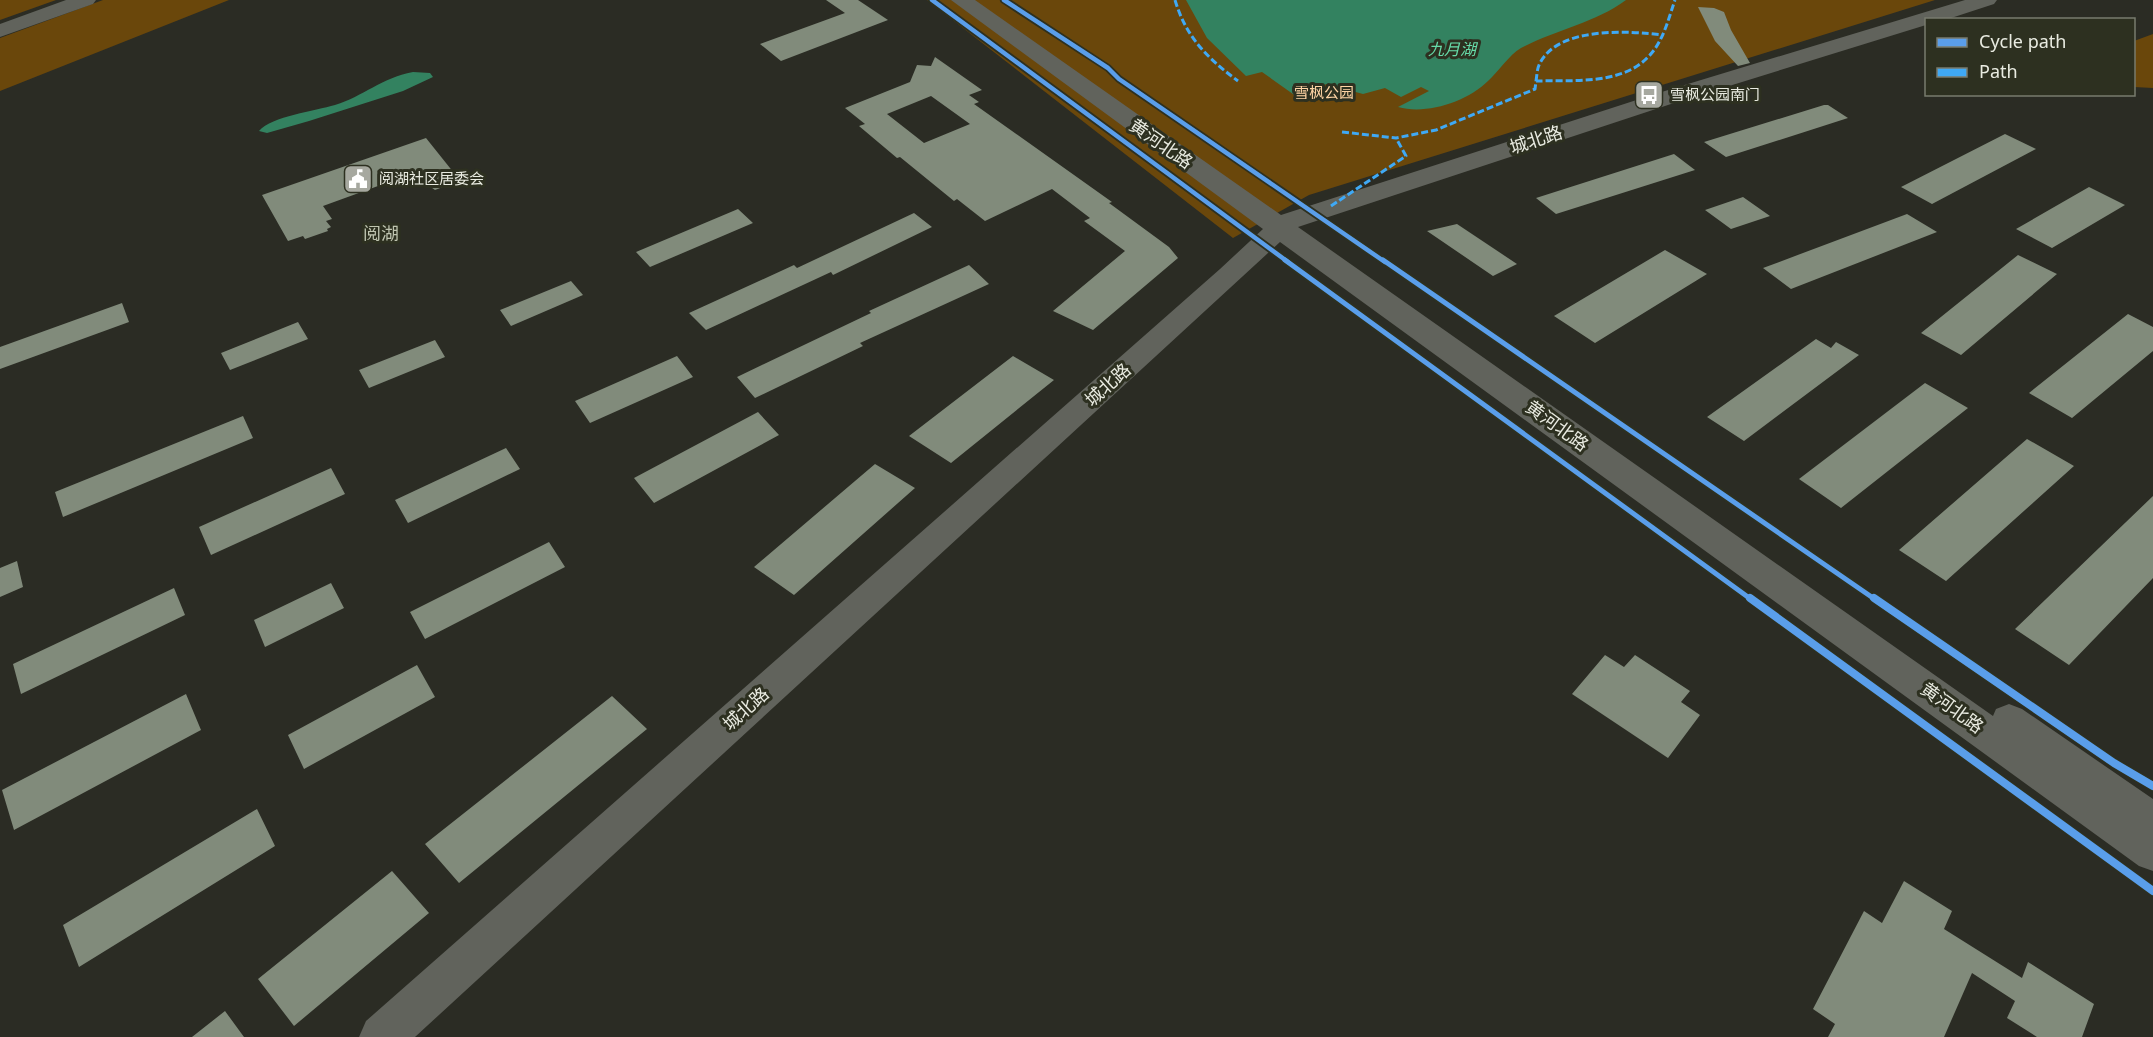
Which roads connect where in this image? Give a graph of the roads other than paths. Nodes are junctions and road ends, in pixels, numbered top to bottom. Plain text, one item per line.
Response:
1 (86, 0) edge
2 (961, 0) edge
3 (982, 0) edge
4 (1987, 0) edge
5 (1928, 18) edge
6 (1925, 19) edge
7 (0, 31) edge
8 (1288, 223) junction
9 (2153, 822) edge
10 (2153, 852) edge
11 (382, 1037) edge

1 - 7 main road
2 - 8 main road, 黄河北路
3 - 8 main road, 黄河北路
4 - 5 main road, 城北路
6 - 8 main road, 城北路
8 - 9 main road, 黄河北路
8 - 10 main road, 黄河北路
8 - 11 main road, 城北路

